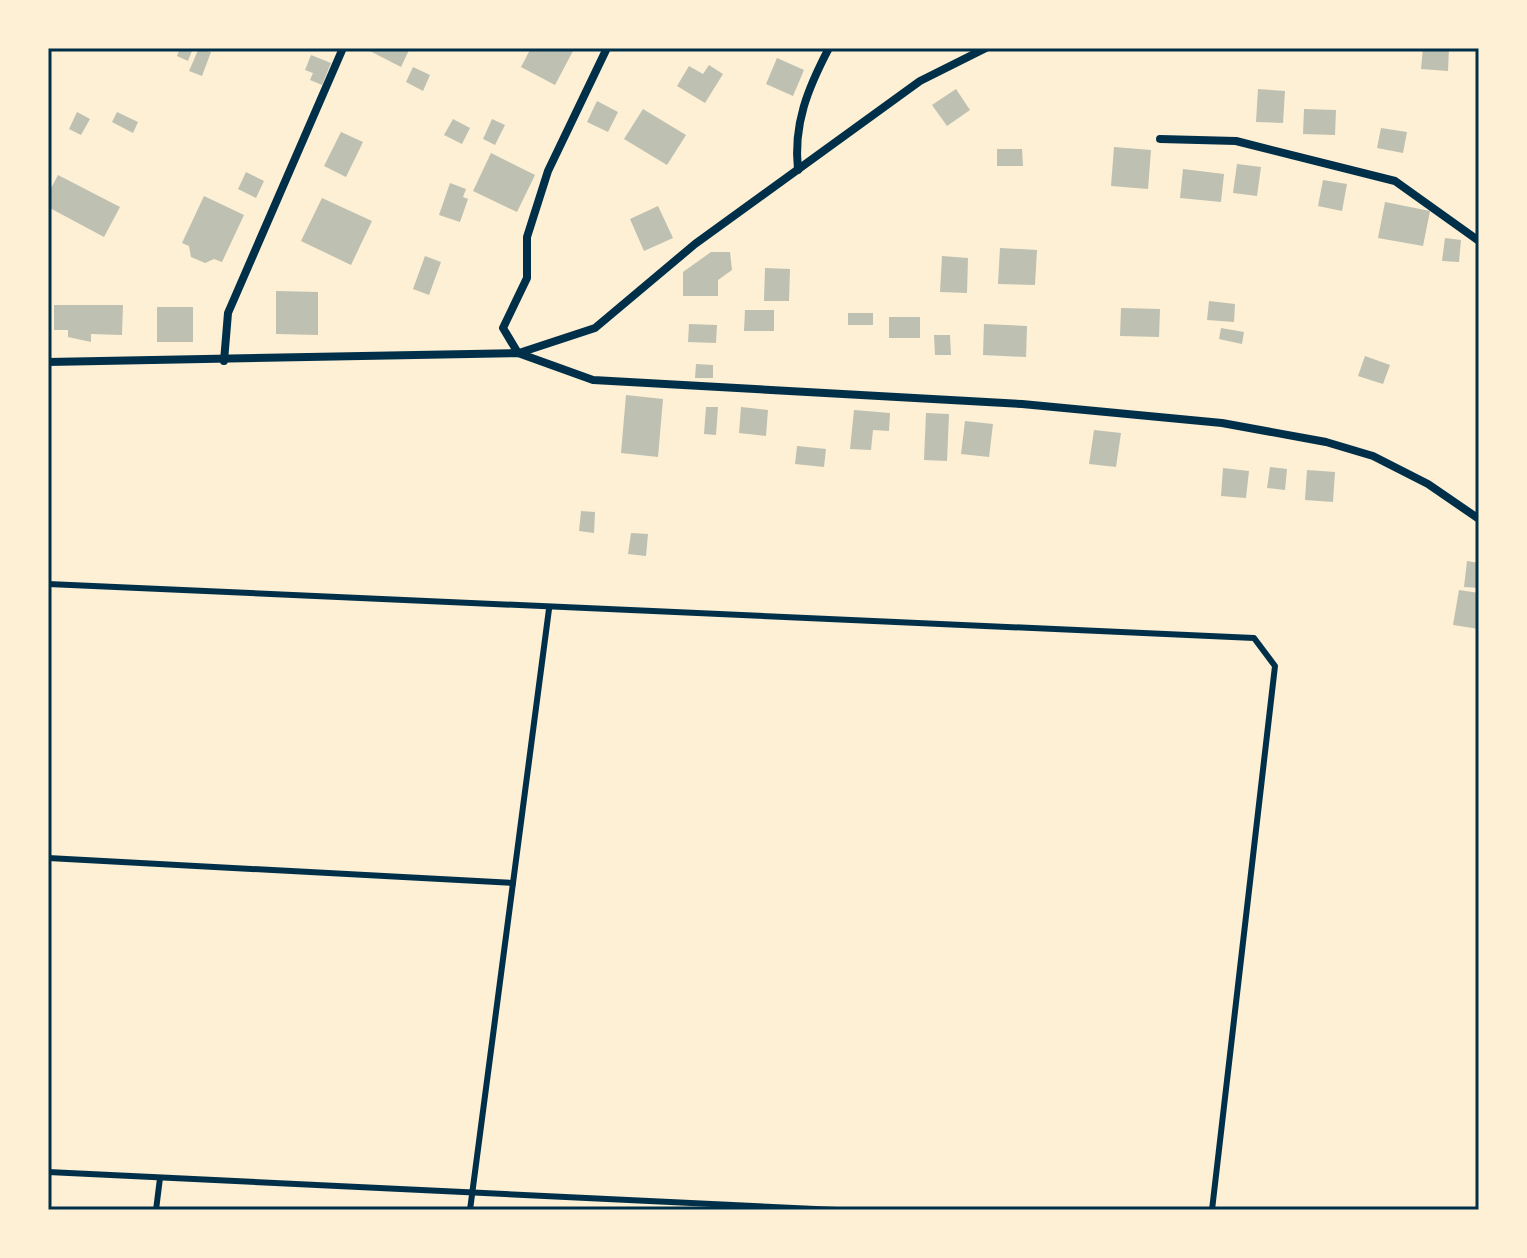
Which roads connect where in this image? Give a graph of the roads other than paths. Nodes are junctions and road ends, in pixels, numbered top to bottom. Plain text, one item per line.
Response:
1 (343, 48) edge
2 (607, 48) edge
3 (829, 48) edge
4 (986, 48) edge
5 (1160, 139) dead end
6 (798, 170) junction
7 (1479, 241) edge
8 (518, 353) junction
9 (224, 361) junction
10 (48, 362) edge
11 (1479, 519) edge
12 (48, 584) edge
13 (549, 609) junction
14 (48, 858) edge
15 (513, 883) junction
16 (48, 1172) edge
17 (160, 1178) junction
18 (473, 1192) junction
19 (737, 1208) edge
20 (156, 1210) edge
21 (470, 1210) edge
22 (837, 1210) edge
23 (1212, 1210) edge

1 - 9 street
2 - 8 street
3 - 6 street
4 - 6 street
5 - 7 street
6 - 8 street
8 - 9 street
8 - 11 street
9 - 10 street
12 - 13 lane
13 - 15 lane
13 - 23 lane
14 - 15 lane
15 - 18 lane
16 - 17 lane
17 - 18 lane
17 - 20 lane
18 - 19 lane
18 - 21 lane
19 - 22 lane

